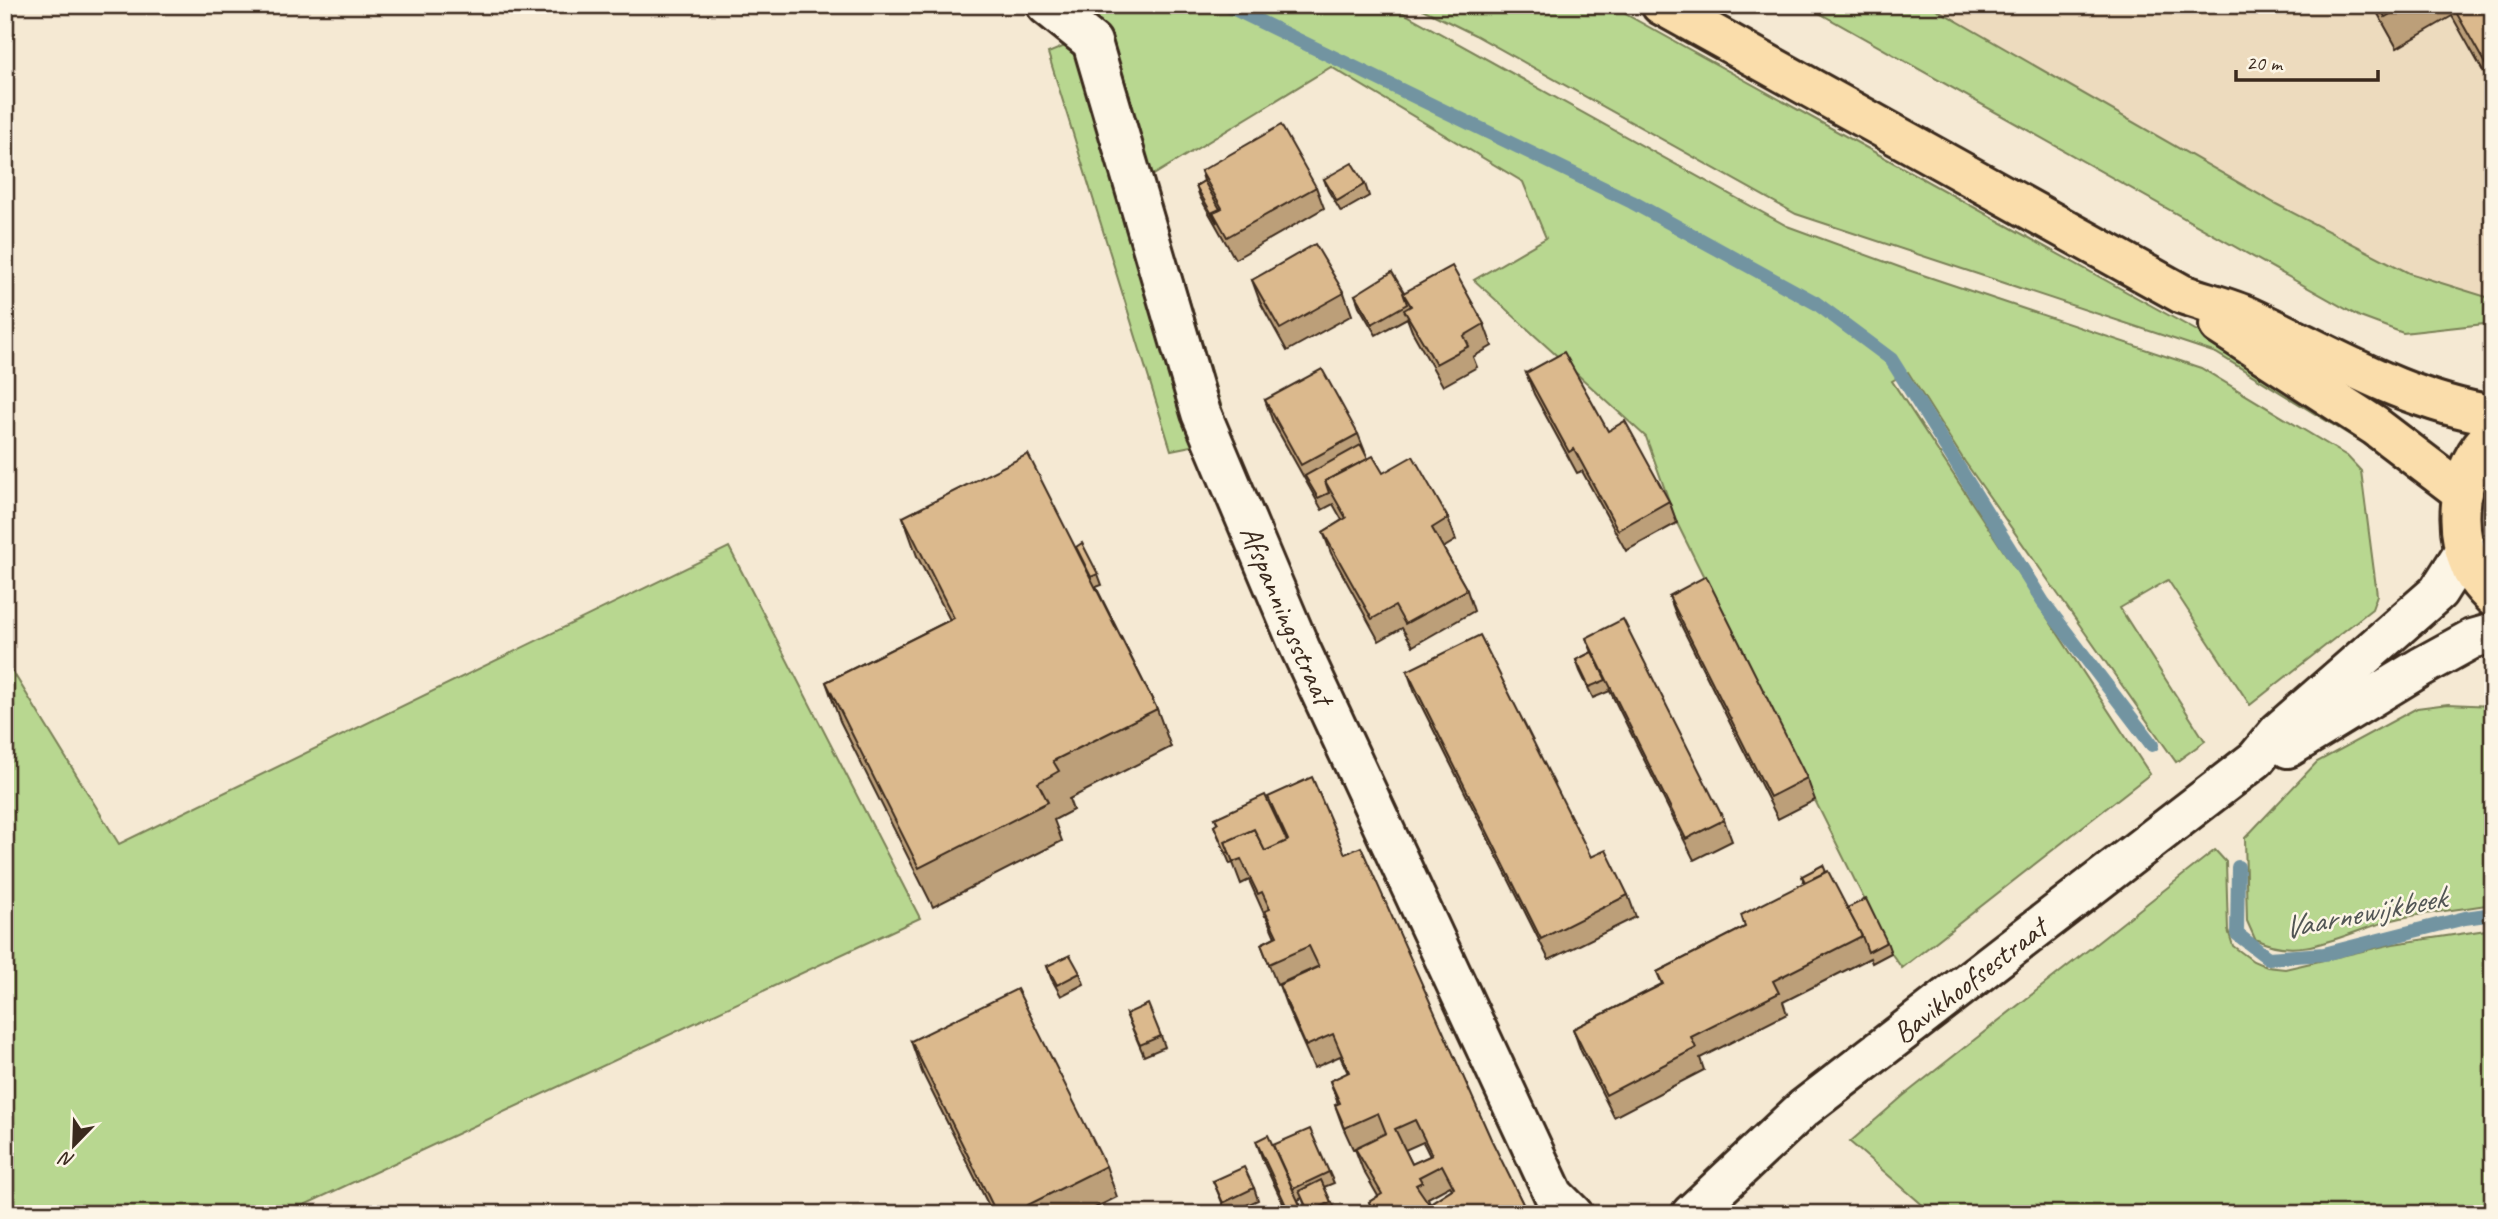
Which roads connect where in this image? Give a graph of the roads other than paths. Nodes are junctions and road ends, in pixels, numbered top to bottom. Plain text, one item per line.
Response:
1 (1046, 5) edge
2 (1661, 5) edge
3 (2182, 294) junction
4 (2493, 415) edge
5 (2493, 434) edge
6 (2463, 493) junction
7 (2466, 548) junction
8 (2493, 597) edge
9 (2493, 633) edge
10 (2256, 759) junction
11 (1573, 1214) edge
12 (1691, 1214) edge

1 - 11 street, Afspanningsstraat
2 - 3 main road
3 - 4 main road
3 - 6 main road
5 - 6 main road
6 - 7 main road
7 - 8 main road
7 - 10 street, Bavikhoofsestraat
9 - 10 street, Bavikhoofsestraat
10 - 12 street, Bavikhoofsestraat

